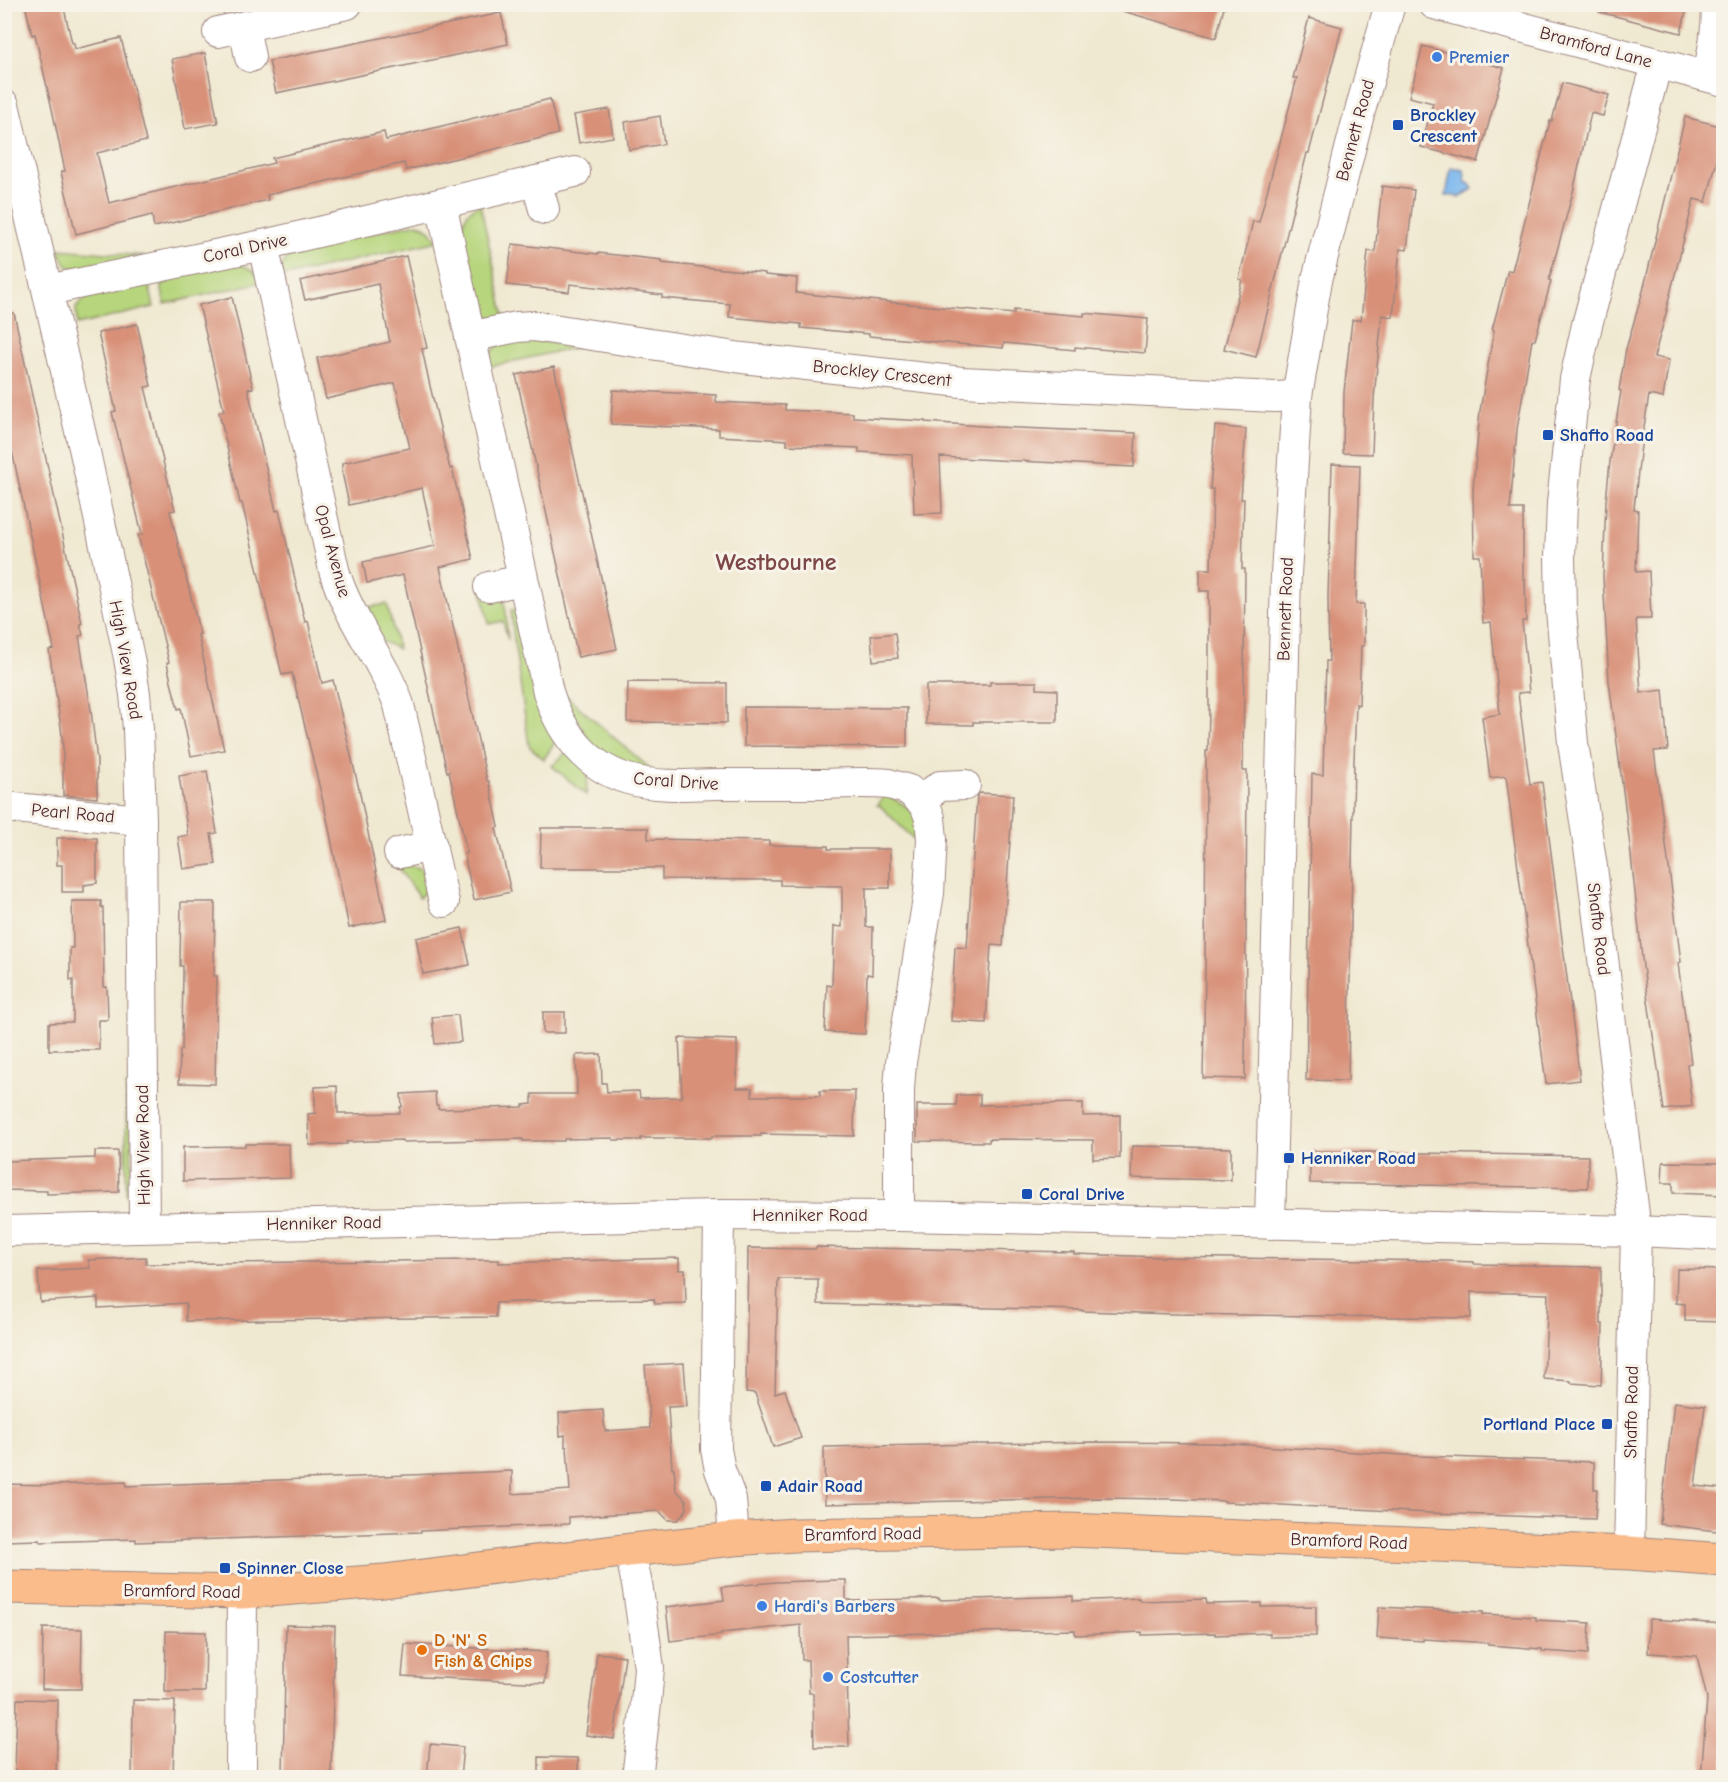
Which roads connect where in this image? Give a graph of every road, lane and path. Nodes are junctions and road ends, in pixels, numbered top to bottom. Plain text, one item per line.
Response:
1 (347, 4) edge
2 (1390, 4) edge
3 (1434, 4) edge
4 (1717, 4) edge
5 (250, 57) dead end
6 (1657, 63) junction
7 (1715, 78) edge
8 (4, 105) edge
9 (575, 172) dead end
10 (441, 204) junction
11 (263, 245) junction
12 (48, 290) junction
13 (470, 337) junction
14 (1297, 396) junction
15 (523, 580) junction
16 (489, 587) dead end
17 (965, 785) dead end
18 (921, 800) junction
19 (4, 807) edge
20 (141, 820) junction
21 (432, 846) junction
22 (399, 853) dead end
23 (444, 902) dead end
24 (719, 1215) junction
25 (899, 1216) junction
26 (1270, 1224) junction
27 (144, 1227) junction
28 (4, 1231) edge
29 (1636, 1231) junction
30 (1724, 1235) edge
31 (734, 1539) junction
32 (630, 1550) junction
33 (1629, 1553) junction
34 (1724, 1560) edge
35 (4, 1587) edge
36 (242, 1592) junction
37 (241, 1773) dead end
38 (637, 1778) edge

1 - 5 street
2 - 14 street, Bennett Road
3 - 6 street, Bramford Lane
4 - 7 street
6 - 7 street, Bramford Lane
6 - 29 street, Shafto Road
8 - 12 street, High View Road
9 - 10 street, Coral Drive
10 - 11 street, Coral Drive
10 - 13 street, Coral Drive
11 - 12 street, Coral Drive
11 - 21 street, Opal Avenue
12 - 20 street, High View Road
13 - 14 street, Brockley Crescent
13 - 15 street, Coral Drive
14 - 26 street, Bennett Road
15 - 16 street
15 - 18 street, Coral Drive
17 - 18 street
18 - 25 street
19 - 20 street, Pearl Road
20 - 27 street, High View Road
21 - 22 street
21 - 23 street, Opal Avenue
24 - 25 street, Henniker Road
24 - 27 street, Henniker Road
24 - 31 street
25 - 26 street, Henniker Road
26 - 29 street, Henniker Road
27 - 28 street, Henniker Road
29 - 30 street, Henniker Road
29 - 33 street, Shafto Road
31 - 32 main road, Bramford Road
31 - 33 main road, Bramford Road
32 - 36 main road, Bramford Road
32 - 38 street
33 - 34 main road, Bramford Road
35 - 36 main road, Bramford Road
36 - 37 street

